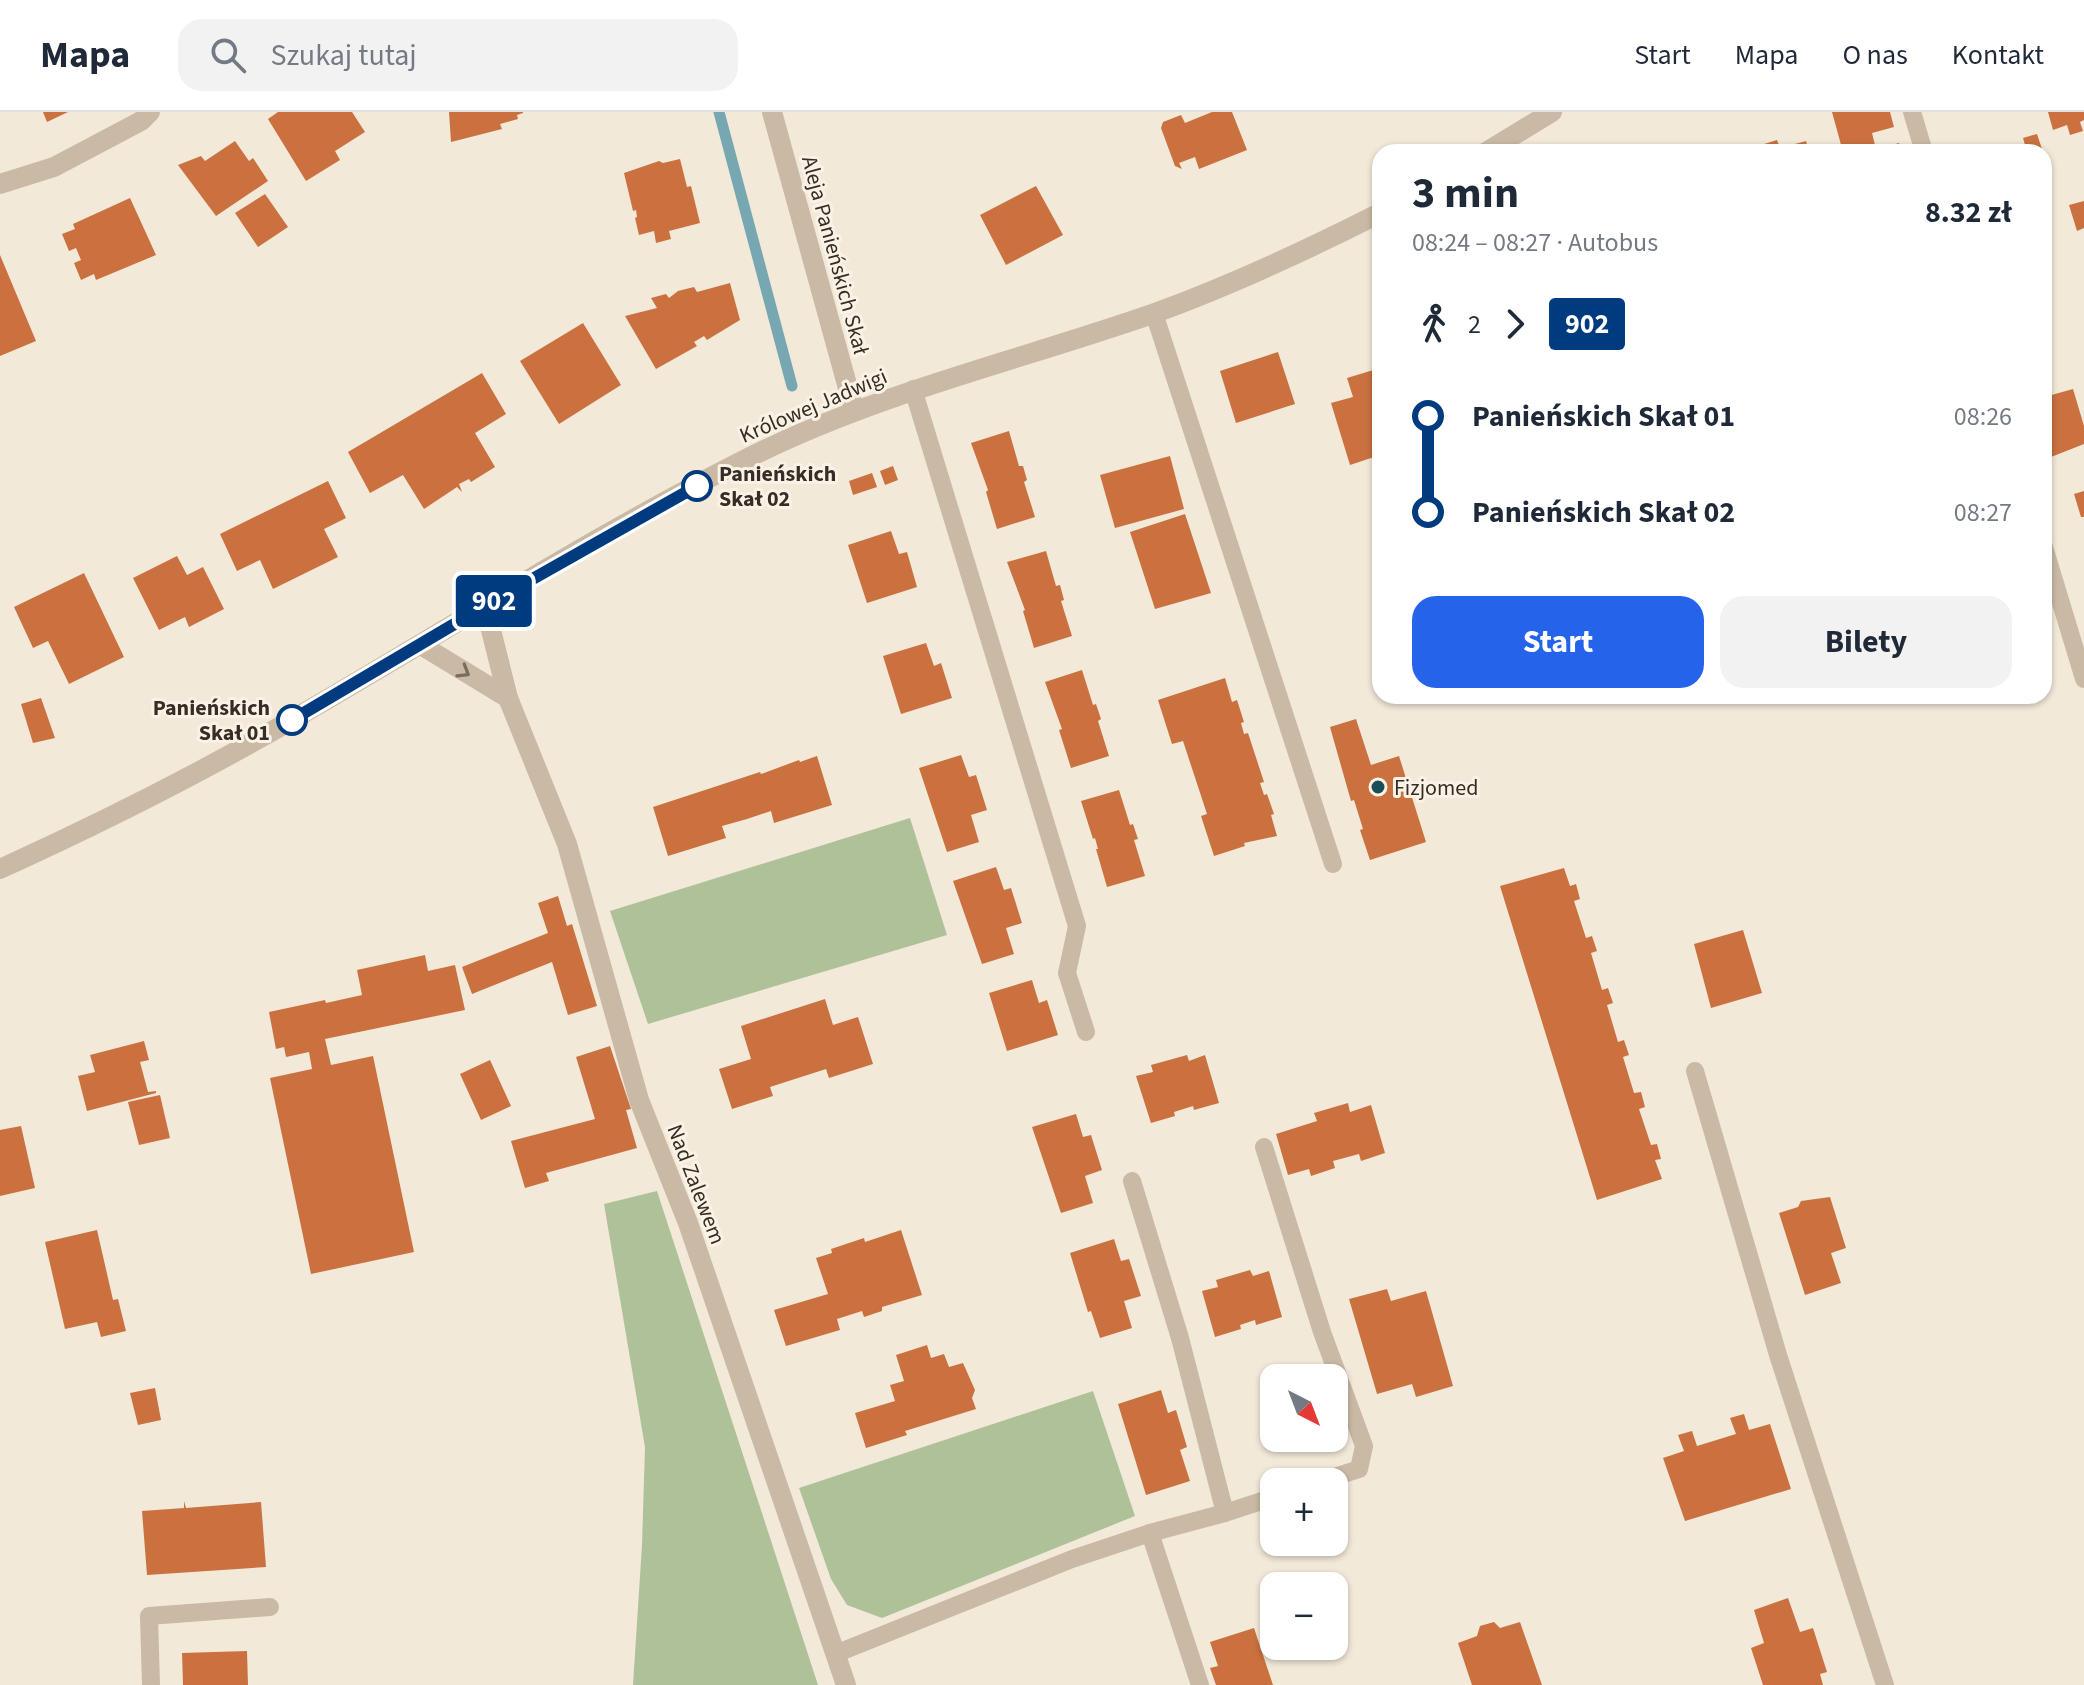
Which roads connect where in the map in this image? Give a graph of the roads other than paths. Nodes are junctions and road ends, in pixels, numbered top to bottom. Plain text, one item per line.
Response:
1 (150, 112) edge
2 (772, 112) edge
3 (1552, 112) edge
4 (1912, 112) edge
5 (1499, 144) edge
6 (1922, 144) edge
7 (0, 184) edge
8 (1372, 217) edge
9 (1154, 313) junction
10 (913, 389) junction
11 (854, 410) junction
12 (2052, 573) edge
13 (485, 606) junction
14 (421, 645) junction
15 (2084, 679) edge
16 (508, 698) junction
17 (1333, 864) dead end
18 (0, 869) edge
19 (1086, 1032) dead end
20 (1695, 1071) dead end
21 (1264, 1147) dead end
22 (1132, 1181) dead end
23 (1348, 1473) edge
24 (1260, 1502) edge
25 (1225, 1513) junction
26 (1150, 1533) junction
27 (270, 1607) dead end
28 (835, 1654) junction
29 (151, 1685) edge
30 (846, 1685) edge
31 (1200, 1685) edge
32 (1885, 1685) edge

1 - 7 street
2 - 11 street, Aleja Panieńskich Skał
3 - 5 street
4 - 6 lane
8 - 9 street, Królowej Jadwigi
9 - 10 street, Królowej Jadwigi
9 - 17 lane
10 - 11 street, Królowej Jadwigi
10 - 19 lane
11 - 13 street, Królowej Jadwigi
12 - 15 lane
13 - 14 street, Królowej Jadwigi
13 - 16 street, Nad Zalewem
14 -> 16 street
14 - 18 street, Królowej Jadwigi
16 - 28 street, Nad Zalewem
20 - 32 lane
21 - 23 lane
22 - 25 lane
24 - 25 lane
25 - 26 lane
26 - 28 lane
26 - 31 lane
27 - 29 lane
28 - 30 street, Nad Zalewem

